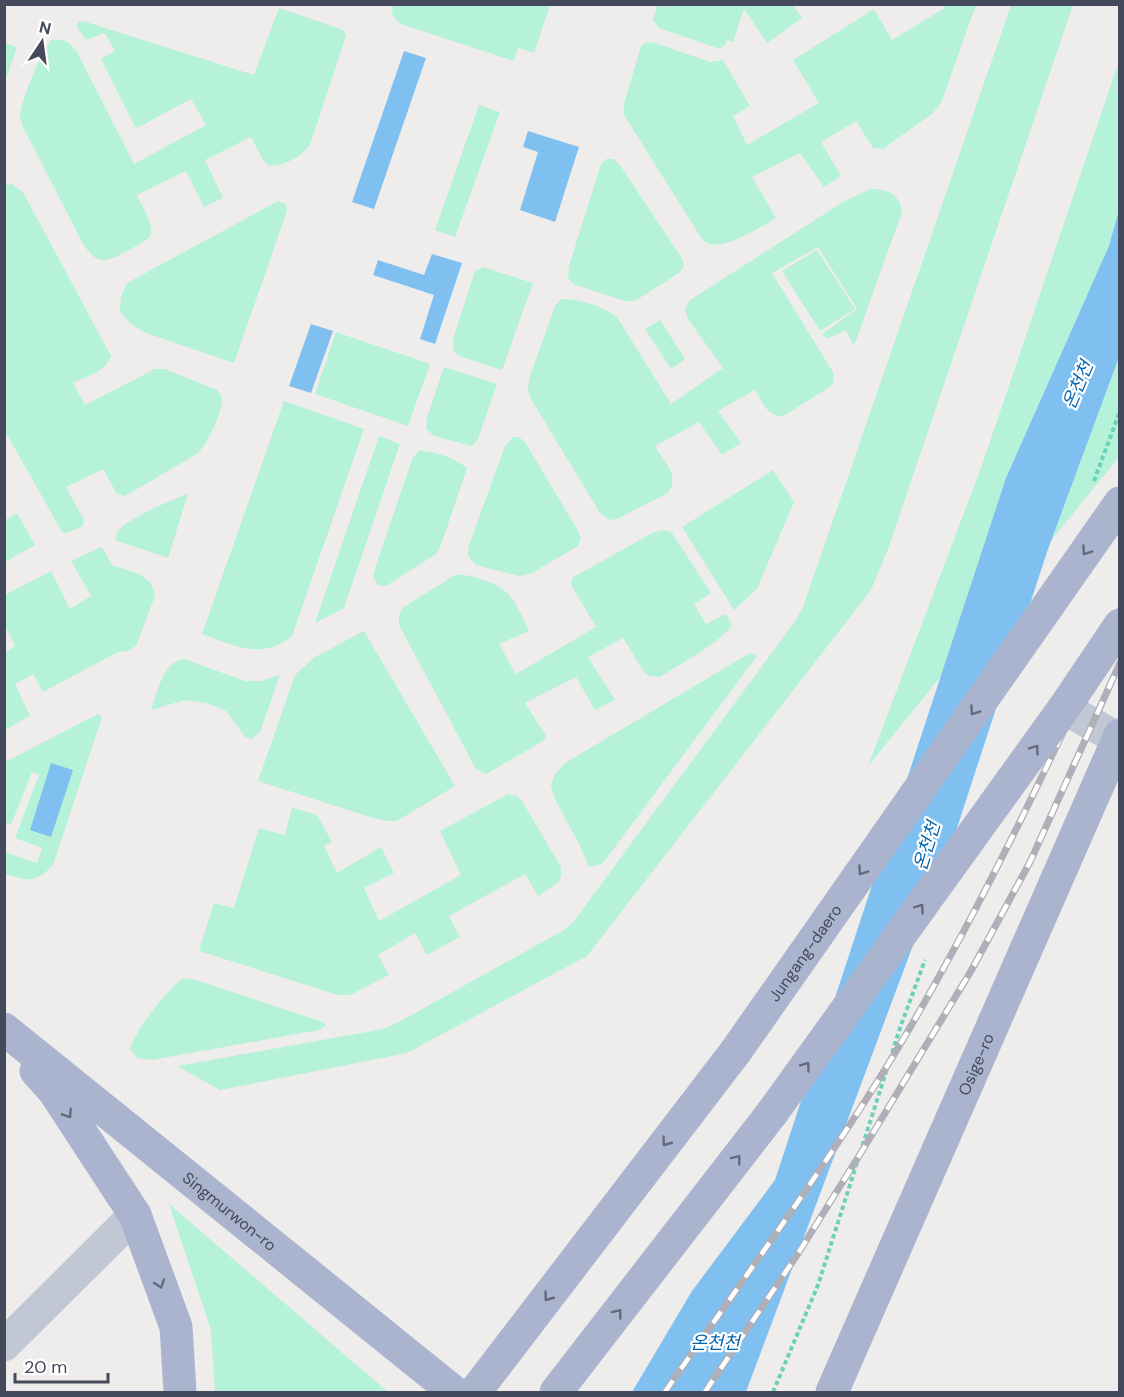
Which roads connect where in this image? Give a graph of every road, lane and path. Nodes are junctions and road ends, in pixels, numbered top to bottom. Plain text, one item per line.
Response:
1 (1119, 503) edge
2 (1119, 625) edge
3 (1064, 708) junction
4 (1119, 738) edge
5 (4, 1029) edge
6 (4, 1036) edge
7 (135, 1215) junction
8 (4, 1345) edge
9 (180, 1392) edge
10 (454, 1392) edge
11 (475, 1392) edge
12 (556, 1392) edge
13 (832, 1392) edge

1 -> 11 main road, Jungang-daero, bridge
2 - 3 main road, bridge
3 - 4 street
12 -> 3 main road, bridge
4 - 13 main road, Osige-ro
5 - 10 main road, Singmurwon-ro
6 -> 7 main road
7 - 8 street
7 -> 9 main road

